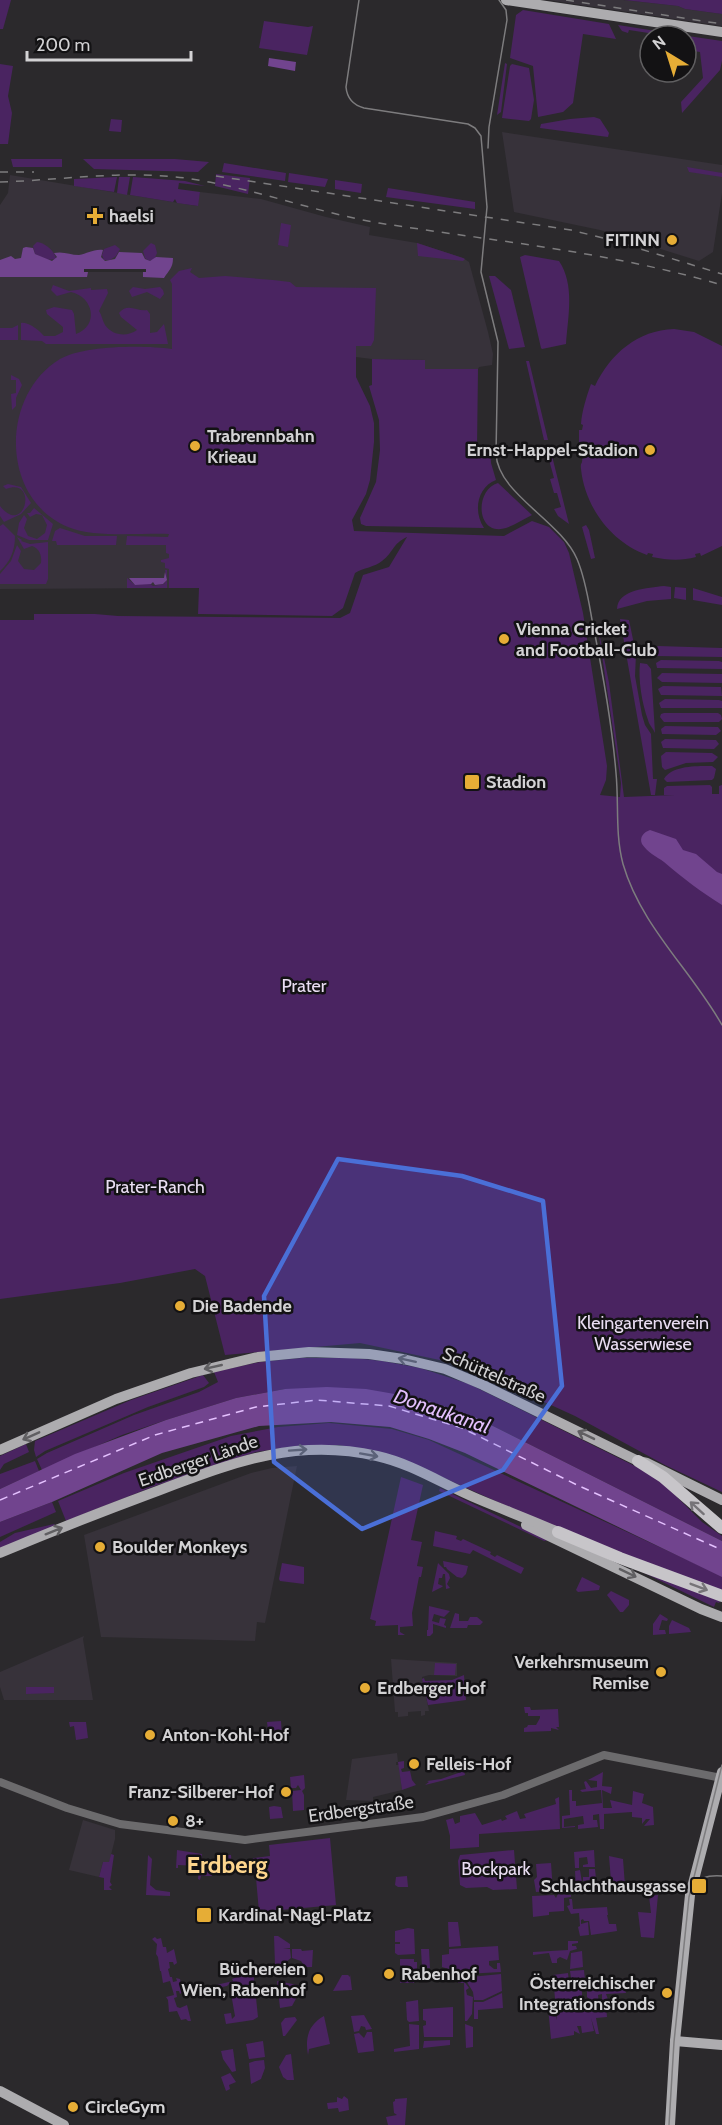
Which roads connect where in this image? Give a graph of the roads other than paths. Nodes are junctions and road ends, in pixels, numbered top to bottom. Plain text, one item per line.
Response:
1 (506, 0) edge
2 (722, 32) edge
3 (0, 1450) edge
4 (638, 1461) junction
5 (478, 1499) junction
6 (722, 1500) edge
7 (722, 1528) edge
8 (558, 1532) joint
9 (0, 1553) edge
10 (722, 1596) edge
11 (722, 1617) edge
12 (721, 1776) edge
13 (0, 1782) edge
14 (675, 2041) junction
15 (722, 2045) edge
16 (0, 2091) edge
17 (64, 2125) edge
18 (670, 2125) edge

1 - 2 main road
4 -> 3 main road, Schüttelstraße
4 - 6 main road, Schüttelstraße
7 -> 4 highway
5 - 8 main road, Erdberger Lände
9 -> 5 main road, Erdberger Lände
5 -> 11 main road, Erdberger Lände
8 -> 10 highway
12 - 13 street, Erdbergstraße
12 - 14 main road
14 - 15 main road
14 - 18 main road
16 - 17 main road

